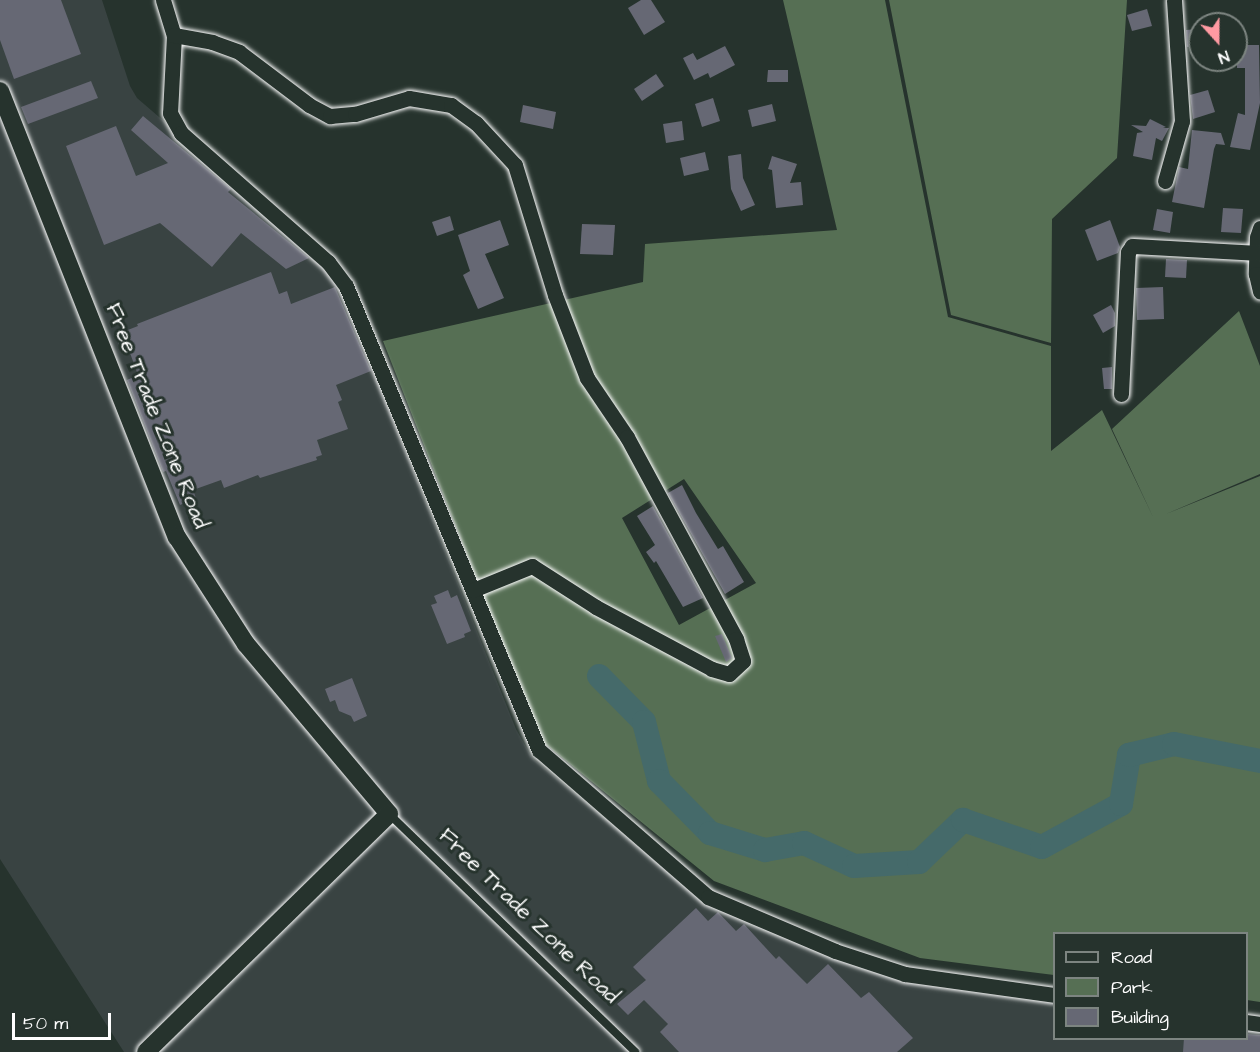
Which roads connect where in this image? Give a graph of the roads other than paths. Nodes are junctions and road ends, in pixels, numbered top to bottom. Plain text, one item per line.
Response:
1 (163, 0) edge
2 (1174, 0) edge
3 (174, 35) junction
4 (0, 91) edge
5 (1165, 181) dead end
6 (1260, 228) edge
7 (1256, 253) junction
8 (1258, 273) edge
9 (1260, 292) edge
10 (1121, 394) dead end
11 (473, 590) junction
12 (388, 814) junction
13 (1053, 995) edge
14 (146, 1052) edge
15 (635, 1052) edge

1 - 3 street
2 - 5 street
3 - 11 street
3 - 11 street
4 - 12 street, Free Trade Zone Road
6 - 7 street
7 - 8 street
7 - 10 street
8 - 9 street
11 - 13 street
12 - 14 street
12 - 15 lane, Free Trade Zone Road

